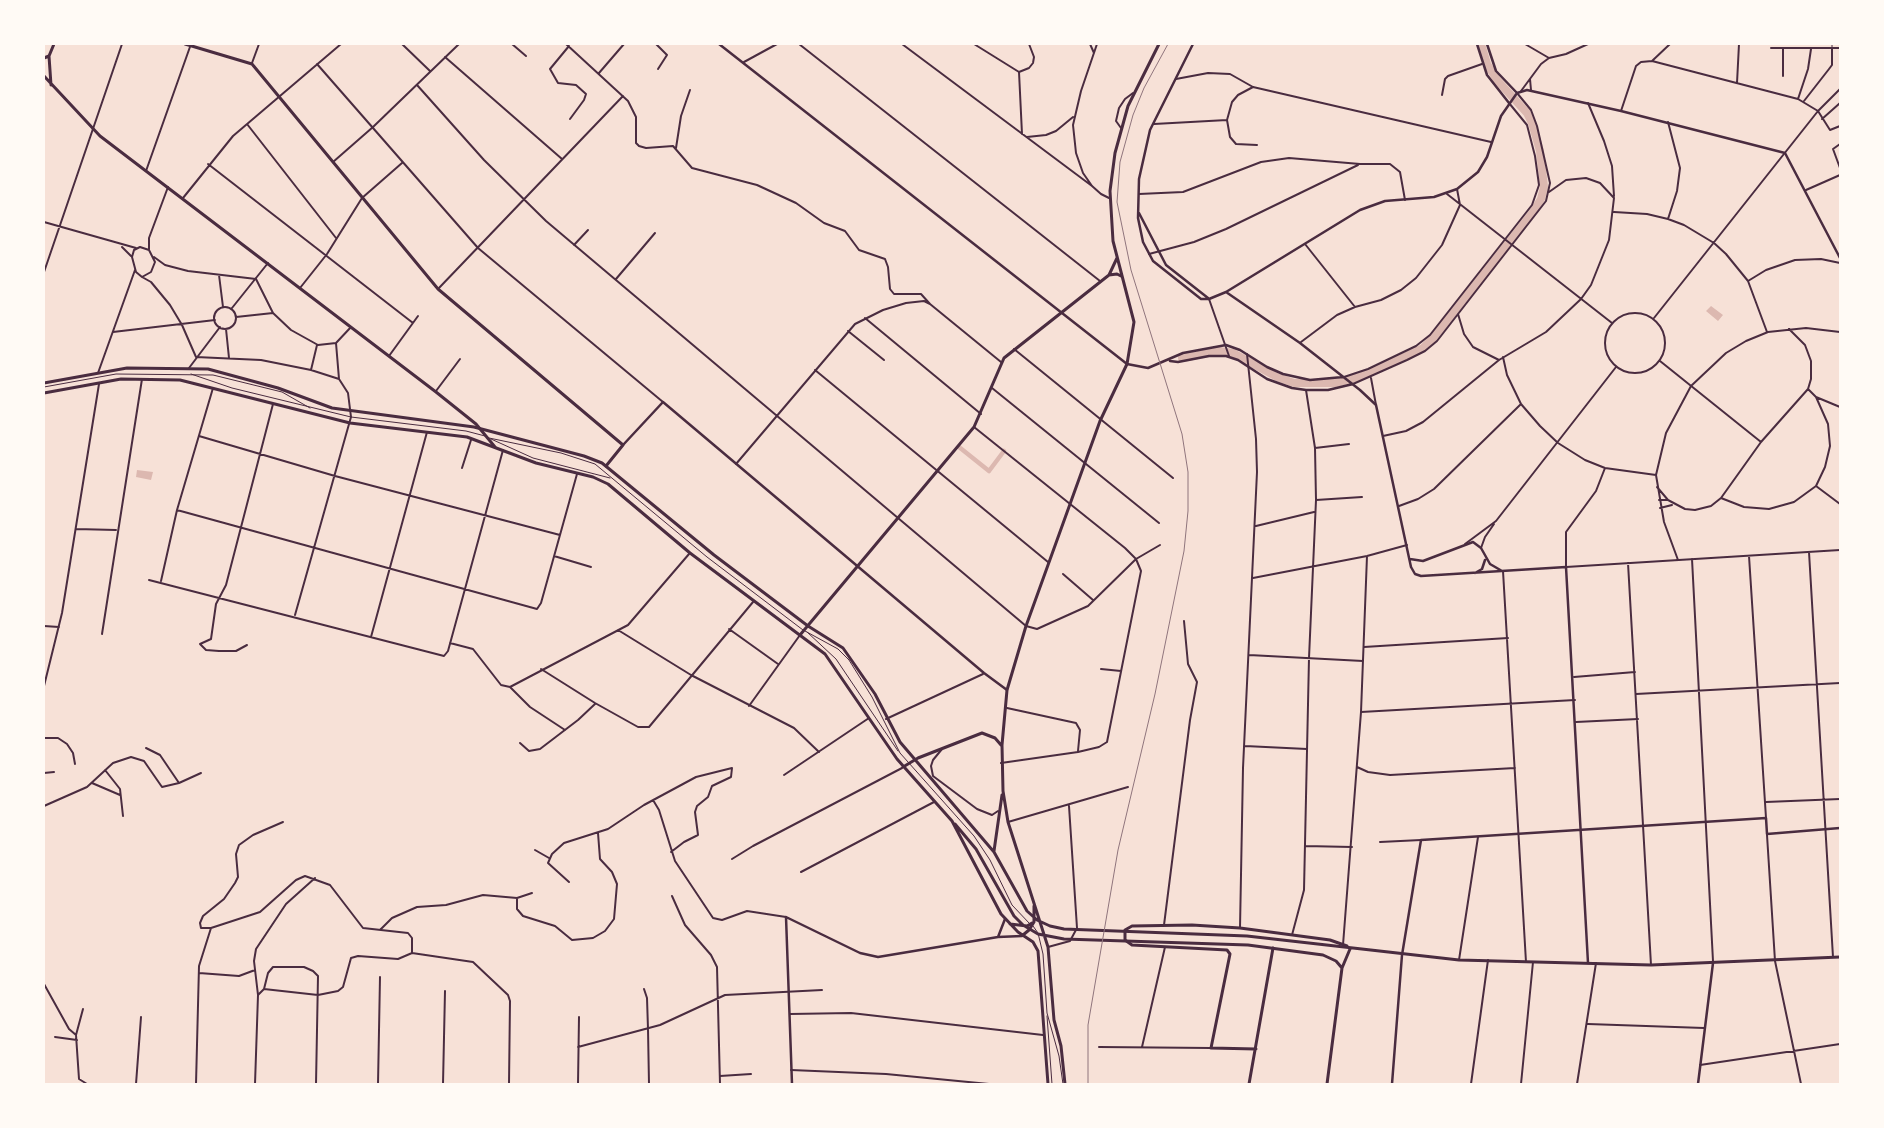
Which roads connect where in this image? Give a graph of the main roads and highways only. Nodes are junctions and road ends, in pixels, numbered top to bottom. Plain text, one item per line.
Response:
1 (54, 44) edge
2 (185, 44) edge
3 (1159, 44) edge
4 (191, 45) edge
5 (49, 56) junction
6 (44, 58) edge
7 (44, 76) edge
8 (46, 81) edge
9 (52, 86) junction
10 (1118, 257) junction
11 (1109, 275) junction
12 (1122, 276) junction
13 (44, 385) edge
14 (44, 393) edge
15 (482, 429) junction
16 (496, 447) junction
17 (606, 466) junction
18 (808, 626) junction
19 (800, 635) junction
20 (1002, 746) junction
21 (914, 760) junction
22 (903, 767) junction
23 (1003, 791) junction
24 (952, 821) junction
25 (994, 852) junction
26 (1034, 905) junction
27 (1009, 924) junction
28 (1032, 924) junction
29 (1022, 936) junction
30 (1273, 948) junction
31 (1352, 949) junction
32 (1840, 957) edge
33 (1342, 968) junction
34 (1256, 1048) junction
35 (1050, 1084) edge
36 (1064, 1084) edge
37 (1249, 1084) edge
38 (1327, 1084) edge

1 - 5 main road
2 - 4 main road
3 - 10 main road
4 - 17 main road
5 - 6 main road
5 - 9 main road
7 - 8 main road
8 - 9 main road
9 - 15 main road
10 - 11 main road
10 - 12 main road
11 - 12 main road
11 - 18 main road
12 - 20 main road
13 - 15 main road
14 - 16 main road
15 - 16 main road
15 - 17 main road
16 - 19 main road
17 - 18 main road
18 - 19 main road
18 - 21 main road
19 - 22 main road
20 - 21 main road
20 - 23 main road
21 - 22 main road
21 - 25 main road
22 - 24 main road
23 - 25 main road
23 - 26 main road
24 - 27 main road
24 - 30 main road
25 - 31 main road
26 - 28 main road
26 - 36 main road
27 - 28 main road
27 - 29 main road
28 - 29 main road
29 - 35 main road
30 - 33 main road
30 - 34 main road
31 - 32 main road
31 - 33 main road
31 - 34 main road
33 - 38 main road
34 - 37 main road

